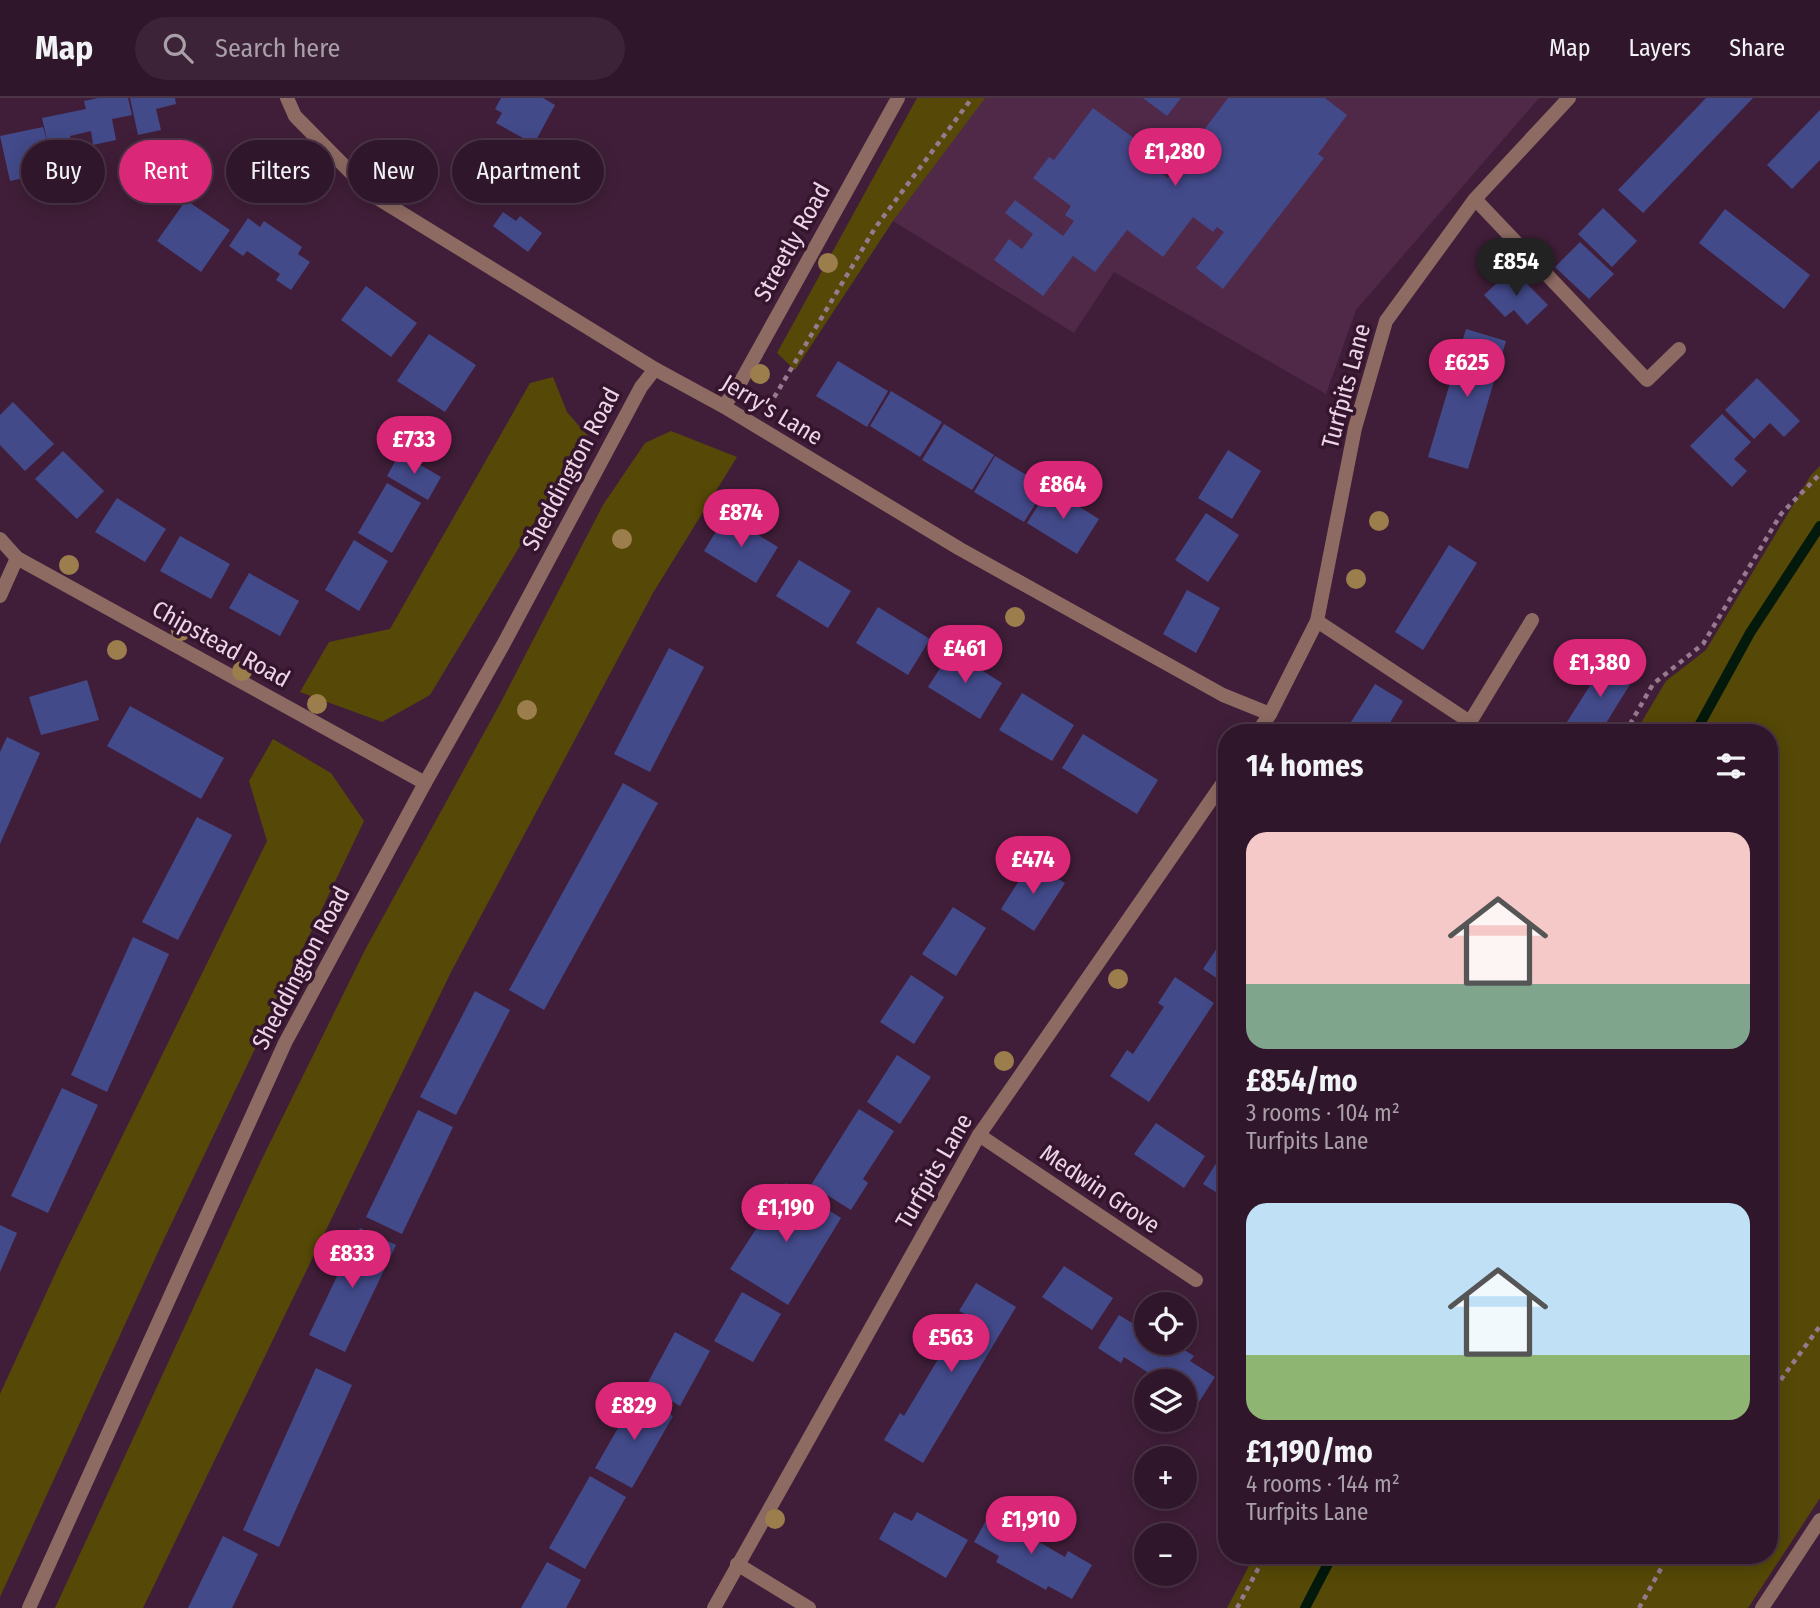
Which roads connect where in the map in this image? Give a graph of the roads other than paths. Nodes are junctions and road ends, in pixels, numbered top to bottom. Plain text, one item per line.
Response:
1 (286, 98) edge
2 (898, 98) edge
3 (1569, 98) edge
4 (1475, 200) junction
5 (1678, 349) dead end
6 (655, 369) junction
7 (723, 406) junction
8 (0, 540) edge
9 (17, 558) junction
10 (0, 596) edge
11 (1532, 620) dead end
12 (1317, 621) junction
13 (1270, 714) junction
14 (1263, 724) edge
15 (425, 783) junction
16 (1218, 790) edge
17 (979, 1135) junction
18 (1196, 1280) dead end
19 (1820, 1520) edge
20 (737, 1564) junction
21 (29, 1608) edge
22 (714, 1608) edge
23 (809, 1608) edge
24 (1762, 1608) edge

1 - 6 street, Jerry's Lane
2 - 7 street, Streetly Road
3 - 4 street, Turfpits Lane
4 - 5 street
4 - 12 street, Turfpits Lane
6 - 7 street, Jerry's Lane
6 - 15 street, Sheddington Road
7 - 13 street, Jerry's Lane
8 - 9 street, Chipstead Road
9 - 10 street
9 - 15 street, Chipstead Road
11 - 12 street
12 - 13 street, Turfpits Lane
13 - 14 street, Turfpits Lane
15 - 21 street, Sheddington Road
16 - 17 street, Turfpits Lane
17 - 18 street, Medwin Grove
17 - 20 street, Turfpits Lane
19 - 24 street
20 - 22 street, Turfpits Lane
20 - 23 street

